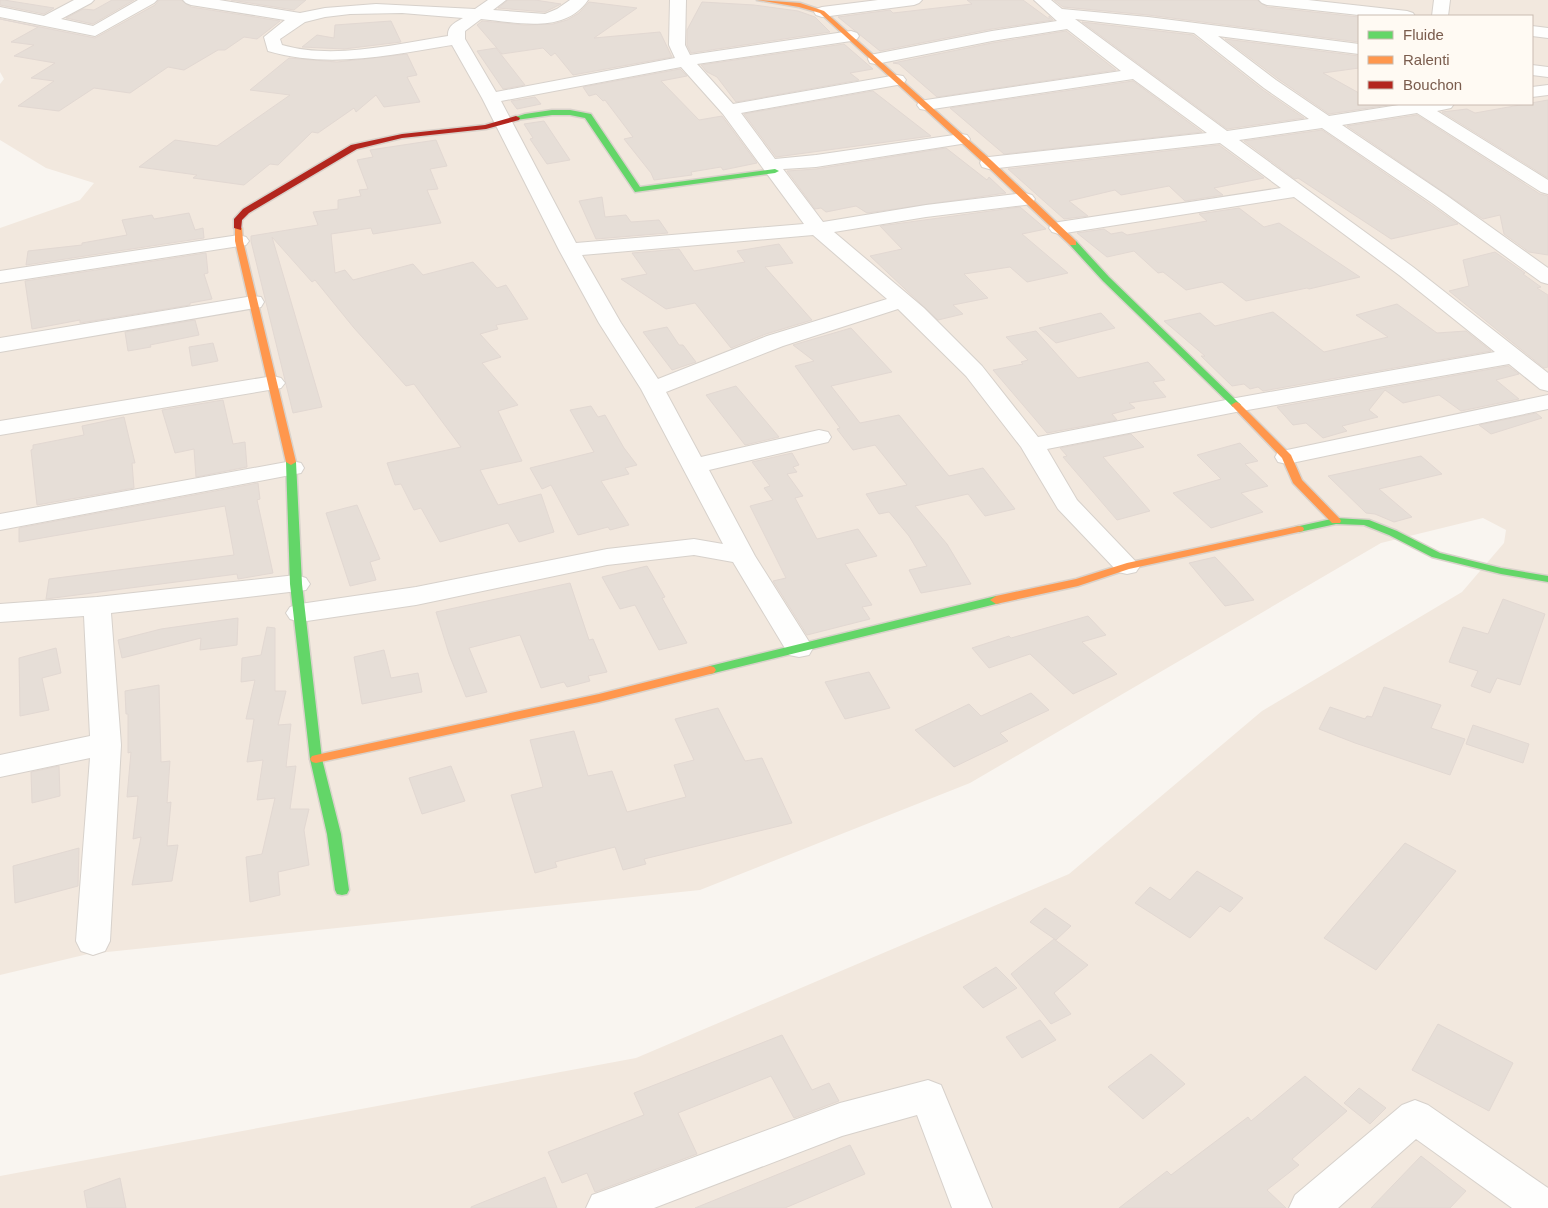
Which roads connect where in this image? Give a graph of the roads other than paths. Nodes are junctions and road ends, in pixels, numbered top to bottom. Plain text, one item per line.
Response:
1 (86, 0) edge
2 (149, 0) edge
3 (191, 0) edge
4 (498, 0) edge
5 (580, 0) edge
6 (678, 0) edge
7 (760, 0) edge
8 (914, 0) edge
9 (1267, 0) edge
10 (1442, 0) edge
11 (774, 1) edge
12 (1330, 4) edge
13 (0, 12) edge
14 (822, 12) junction
15 (1056, 12) edge
16 (479, 15) junction
17 (1401, 15) edge
18 (1440, 15) edge
19 (298, 18) junction
20 (46, 21) junction
21 (1198, 28) junction
22 (1533, 31) edge
23 (1548, 33) edge
24 (851, 36) junction
25 (457, 39) junction
26 (1331, 45) junction
27 (1358, 49) edge
28 (876, 59) junction
29 (685, 61) junction
30 (1358, 64) edge
31 (1533, 70) edge
32 (1548, 72) edge
33 (1135, 74) junction
34 (897, 80) junction
35 (1548, 90) edge
36 (1533, 92) edge
37 (491, 98) junction
38 (1431, 105) edge
39 (926, 106) junction
40 (1417, 106) edge
41 (730, 110) junction
42 (1326, 121) junction
43 (502, 122) junction
44 (1224, 137) junction
45 (961, 139) junction
46 (989, 163) junction
47 (772, 168) junction
48 (1548, 188) edge
49 (1296, 191) junction
50 (1025, 199) junction
51 (1059, 228) junction
52 (818, 229) junction
53 (239, 240) junction
54 (569, 250) junction
55 (0, 277) edge
56 (1548, 278) edge
57 (902, 300) junction
58 (253, 302) junction
59 (0, 345) edge
60 (1513, 356) junction
61 (273, 383) junction
62 (1548, 384) edge
63 (653, 389) junction
64 (1548, 402) edge
65 (1236, 405) junction
66 (0, 428) edge
67 (819, 437) dead end
68 (1032, 445) junction
69 (1287, 457) junction
70 (694, 466) junction
71 (292, 468) junction
72 (1336, 521) junction
73 (0, 522) edge
74 (742, 556) junction
75 (1127, 566) junction
76 (1548, 579) edge
77 (296, 584) junction
78 (97, 606) junction
79 (0, 613) edge
80 (300, 613) junction
81 (799, 648) junction
82 (106, 745) junction
83 (316, 759) junction
84 (0, 766) edge
85 (342, 890) dead end
86 (93, 941) dead end
87 (606, 1208) edge
88 (972, 1208) edge
89 (1309, 1208) edge
90 (1544, 1208) edge

1 - 20 street
2 - 20 street
3 - 19 street
4 - 16 street
5 - 16 street
6 - 29 street
7 - 11 street
8 - 14 street
9 - 12 street
10 - 18 street
11 - 14 street
12 - 17 street
13 - 20 street
14 - 24 street
15 - 21 street
15 - 28 street
15 - 33 street
16 - 19 street
16 - 25 street
19 - 25 street
21 - 26 street
21 - 42 street
22 - 23 street
24 - 28 street
24 - 29 street
25 - 37 street
26 - 27 street
26 - 30 street
28 - 34 street
29 - 37 street
29 - 41 street
31 - 32 street
33 - 39 street
33 - 44 street
34 - 39 street
34 - 41 street
35 - 36 street
37 - 43 street
38 - 40 street
39 - 45 street
40 - 42 street
40 - 48 street
41 - 47 street
42 - 44 street
42 - 56 street
43 - 47 street
43 - 53 street
43 - 54 street
44 - 46 street
44 - 49 street
45 - 46 street
45 - 47 street
46 - 50 street
47 - 52 street
49 - 51 street
49 - 60 street
50 - 51 street
50 - 52 street
51 - 65 street
52 - 54 street
52 - 57 street
53 - 55 street
53 - 58 street
54 - 63 street
57 - 63 street
57 - 68 street
58 - 59 street
58 - 61 street
60 - 62 street
60 - 65 street
61 - 66 street
61 - 71 street
63 - 70 street
64 - 69 street
65 - 68 street
65 - 69 street
67 - 70 street
68 - 75 street
69 - 72 street
70 - 74 street
71 - 73 street
71 - 77 street
72 - 75 street
72 - 76 street
74 - 80 street
74 - 81 street
75 - 81 street
77 - 78 street
77 - 80 street
78 - 79 street
78 - 82 street
80 - 83 street
81 - 83 street
82 - 84 street
82 - 86 street
83 - 85 street
87 - 88 street
89 - 90 street

